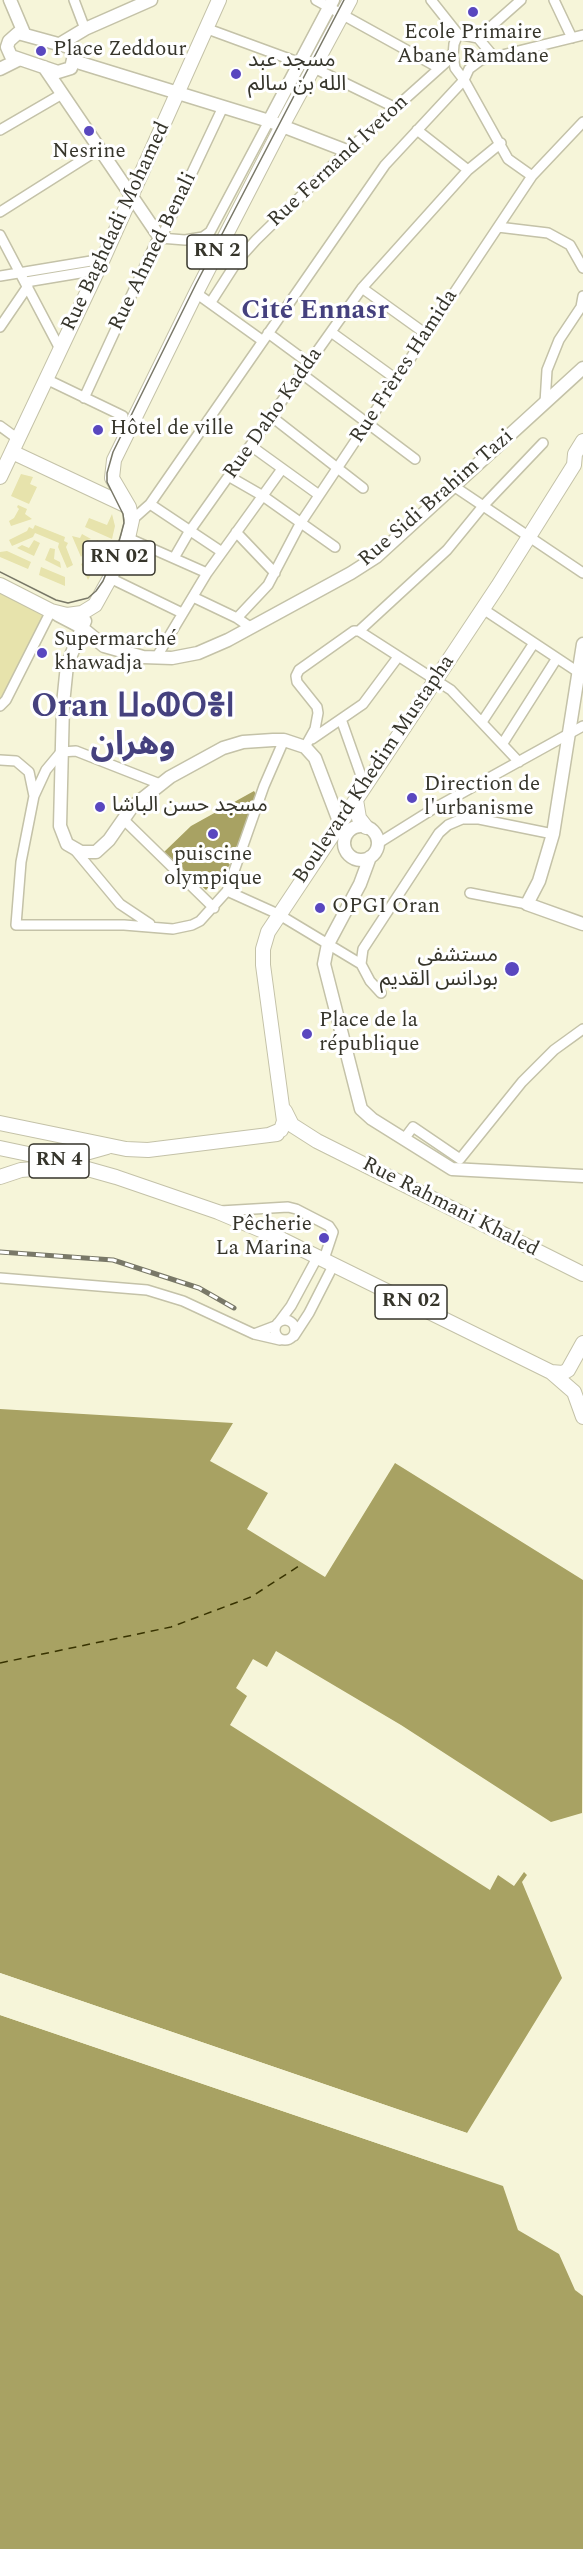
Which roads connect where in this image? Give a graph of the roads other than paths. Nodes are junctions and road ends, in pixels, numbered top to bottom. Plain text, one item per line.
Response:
1 (10, 0) edge
2 (74, 0) edge
3 (151, 0) edge
4 (219, 0) edge
5 (316, 0) edge
6 (350, 0) edge
7 (431, 0) edge
8 (521, 0) edge
9 (554, 0) edge
10 (331, 3) edge
11 (343, 14) junction
12 (205, 28) junction
13 (85, 29) junction
14 (24, 33) junction
15 (458, 34) junction
16 (583, 35) edge
17 (478, 38) junction
18 (572, 38) junction
19 (4, 40) edge
20 (60, 44) junction
21 (453, 56) junction
22 (494, 57) junction
23 (20, 59) junction
24 (74, 62) junction
25 (300, 63) junction
26 (44, 67) junction
27 (314, 68) junction
28 (439, 68) junction
29 (0, 69) edge
30 (464, 80) junction
31 (177, 93) junction
32 (62, 94) junction
33 (223, 107) junction
34 (396, 108) junction
35 (583, 122) edge
36 (275, 123) junction
37 (0, 130) edge
38 (417, 130) junction
39 (501, 142) junction
40 (98, 150) junction
41 (347, 151) junction
42 (468, 170) junction
43 (532, 176) junction
44 (131, 197) junction
45 (0, 212) edge
46 (498, 227) junction
47 (0, 235) edge
48 (160, 238) junction
49 (101, 265) junction
50 (583, 268) edge
51 (21, 273) junction
52 (0, 276) edge
53 (27, 284) junction
54 (362, 288) junction
55 (196, 292) junction
56 (583, 296) edge
57 (211, 302) junction
58 (0, 327) edge
59 (331, 332) junction
60 (426, 334) junction
61 (265, 337) junction
62 (60, 349) junction
63 (310, 364) junction
64 (583, 368) edge
65 (302, 374) junction
66 (46, 379) junction
67 (396, 379) junction
68 (84, 398) junction
69 (545, 403) junction
70 (123, 416) dead end
71 (272, 417) junction
72 (367, 423) junction
73 (0, 426) edge
74 (18, 439) junction
75 (583, 441) edge
76 (543, 443) dead end
77 (251, 446) junction
78 (12, 452) junction
79 (415, 459) dead end
80 (579, 465) edge
81 (339, 468) junction
82 (282, 469) junction
83 (0, 477) edge
84 (230, 477) junction
85 (452, 486) junction
86 (363, 488) dead end
87 (319, 495) junction
88 (263, 496) junction
89 (150, 504) junction
90 (483, 506) junction
91 (131, 514) junction
92 (300, 524) junction
93 (189, 532) junction
94 (236, 532) junction
95 (529, 537) junction
96 (128, 538) junction
97 (335, 547) dead end
98 (222, 552) junction
99 (174, 558) junction
100 (207, 573) junction
101 (274, 573) junction
102 (583, 573) edge
103 (110, 578) junction
104 (0, 585) edge
105 (193, 597) junction
106 (95, 605) junction
107 (483, 609) junction
108 (51, 611) junction
109 (182, 613) junction
110 (237, 618) junction
111 (81, 627) junction
112 (250, 627) junction
113 (359, 631) junction
114 (534, 643) junction
115 (583, 644) edge
116 (398, 657) junction
117 (156, 658) junction
118 (557, 658) junction
119 (578, 672) junction
120 (436, 679) junction
121 (3, 703) edge
122 (0, 715) edge
123 (341, 719) junction
124 (482, 722) junction
125 (583, 726) edge
126 (568, 734) junction
127 (284, 740) junction
128 (502, 743) junction
129 (305, 747) junction
130 (61, 752) junction
131 (0, 760) edge
132 (519, 762) junction
133 (160, 784) junction
134 (364, 787) junction
135 (34, 796) junction
136 (356, 800) junction
137 (123, 819) junction
138 (361, 827) junction
139 (342, 831) junction
140 (552, 834) junction
141 (378, 844) junction
142 (74, 849) junction
143 (370, 857) junction
144 (354, 859) junction
145 (360, 884) junction
146 (227, 891) junction
147 (470, 893) dead end
148 (527, 904) junction
149 (214, 908) junction
150 (278, 914) junction
151 (583, 924) edge
152 (152, 926) junction
153 (328, 944) junction
154 (361, 964) junction
155 (381, 993) dead end
156 (583, 1029) edge
157 (284, 1109) junction
158 (0, 1123) edge
159 (269, 1135) junction
160 (404, 1139) junction
161 (317, 1141) junction
162 (0, 1143) edge
163 (109, 1146) junction
164 (0, 1148) edge
165 (583, 1176) edge
166 (0, 1177) edge
167 (116, 1178) junction
168 (218, 1212) junction
169 (325, 1259) junction
170 (583, 1274) edge
171 (0, 1278) edge
172 (277, 1324) junction
173 (254, 1334) junction
174 (294, 1336) junction
175 (280, 1340) junction
176 (583, 1343) edge
177 (551, 1372) junction
178 (583, 1417) edge

1 - 14 main road
2 - 13 street
3 - 13 main road
4 - 12 main road, Rue Baghdadi Mohamed
5 - 10 street
6 - 11 main road, RN 2
7 - 15 street
8 - 17 street
9 - 18 street
10 - 11 street
10 - 25 main road, RN 2
11 - 27 main road, RN 2
11 - 28 street
12 - 25 street
12 - 31 main road, Rue Baghdadi Mohamed
13 - 20 main road
14 - 19 main road
14 - 20 main road
15 - 17 street
15 - 21 street
16 - 18 street
17 - 22 street
18 - 22 street
19 - 23 main road
20 - 24 main road
21 - 28 street, Rue Fernand Iveton
21 - 30 street
22 - 30 street
23 - 26 main road
23 - 29 main road
24 - 26 main road
24 - 31 main road
25 - 27 street
25 - 36 main road, RN 2
26 - 32 main road
27 - 34 street
27 - 36 main road, RN 2
28 - 34 street, Rue Fernand Iveton
30 - 38 street
30 - 39 street
31 - 33 main road
31 - 44 main road, Rue Baghdadi Mohamed
32 - 37 street
32 - 40 main road
33 - 36 main road
33 - 48 street, Rue Ahmed Benali
34 - 41 street, Rue Fernand Iveton
35 - 43 street, Rue Frères Hamida
36 - 41 main road
36 - 48 street
36 - 55 main road, RN 2
38 - 42 street
38 - 61 street
39 - 42 street, Rue Daho Kadda
39 - 43 street
40 - 44 main road
40 - 45 street
41 - 57 street, Rue Fernand Iveton
42 - 54 street, Rue Daho Kadda
43 - 46 street, Rue Frères Hamida
44 - 48 main road
44 - 49 main road, Rue Baghdadi Mohamed
46 - 50 street
46 - 60 street, Rue Frères Hamida
47 - 51 street
48 - 68 street, Rue Ahmed Benali
49 - 51 street
49 - 53 street
49 - 62 main road, Rue Baghdadi Mohamed
51 - 52 street
51 - 53 street
53 - 58 street
53 - 62 street
54 - 59 street, Rue Daho Kadda
54 - 60 street
55 - 57 street
55 - 91 main road, RN 2
56 - 69 street
57 - 61 street
59 - 63 street, Rue Daho Kadda
59 - 67 street
60 - 67 street, Rue Frères Hamida
61 - 63 street
61 - 89 street
62 - 66 main road, Rue Baghdadi Mohamed
63 - 65 street, Rue Daho Kadda
64 - 69 main road, Rue Sidi Brahim Tazi
65 - 71 street, Rue Daho Kadda
65 - 72 street
66 - 68 street
66 - 74 main road, Rue Baghdadi Mohamed
67 - 72 street, Rue Frères Hamida
68 - 70 street
69 - 85 main road, Rue Sidi Brahim Tazi
71 - 77 street, Rue Daho Kadda
71 - 81 street
72 - 79 street
72 - 81 street, Rue Frères Hamida
73 - 74 street
74 - 78 main road, Rue Baghdadi Mohamed
75 - 80 main road, Boulevard Khedim Mustapha
76 - 90 street
77 - 82 street
77 - 84 street, Rue Daho Kadda
78 - 83 main road, Rue Baghdadi Mohamed
78 - 91 main road
80 - 95 main road, Boulevard Khedim Mustapha
81 - 86 street
81 - 87 street, Rue Frères Hamida
82 - 87 street
82 - 88 street
84 - 88 street
84 - 93 street, Rue Daho Kadda
85 - 90 street
85 - 112 main road, Rue Sidi Brahim Tazi
87 - 92 street, Rue Frères Hamida
88 - 92 street
88 - 94 street
89 - 91 street
89 - 93 street
90 - 95 street
90 - 113 street
91 - 96 main road, RN 02
92 - 97 street
92 - 101 street, Rue Frères Hamida
93 - 98 street
93 - 99 street, Rue Daho Kadda
94 - 98 street
94 - 101 street
95 - 102 street
95 - 107 main road, Boulevard Khedim Mustapha
96 - 99 street
96 - 103 main road, RN 02
98 - 100 street
99 - 100 street
100 - 105 street
101 - 110 street, Rue Frères Hamida
103 - 106 main road, RN 02
103 - 109 street
104 - 108 main road, RN 02
105 - 109 street
105 - 110 street
106 - 108 main road, RN 02
106 - 111 main road
107 - 114 street
107 - 120 main road, Boulevard Khedim Mustapha
108 - 111 main road, Rue Sidi Brahim Tazi
108 - 121 street
109 - 117 street
110 - 112 street
111 - 117 main road, Rue Sidi Brahim Tazi
111 - 130 main road
112 - 117 main road, Rue Sidi Brahim Tazi
113 - 116 street
113 - 129 street
114 - 118 street
114 - 124 street
115 - 119 main road
116 - 120 street
116 - 123 street
118 - 119 street
118 - 128 street
119 - 126 main road
120 - 124 street
120 - 134 main road, Boulevard Khedim Mustapha
121 - 122 street
123 - 129 street
123 - 134 street
124 - 128 street
125 - 126 street
126 - 132 street
126 - 140 main road
127 - 129 main road
127 - 133 main road
127 - 146 street
128 - 132 street
129 - 139 main road
130 - 133 street
130 - 135 street
130 - 142 main road
131 - 135 street
132 - 141 street
133 - 137 main road
134 - 136 main road, Boulevard Khedim Mustapha
135 - 152 street
136 - 138 main road
136 - 139 main road, Boulevard Khedim Mustapha
137 - 142 main road
137 - 149 street
138 - 139 main road
138 - 141 main road
139 - 144 main road
139 - 150 main road, Boulevard Khedim Mustapha
140 - 148 main road
140 - 154 street
141 - 143 main road
142 - 152 street
143 - 144 main road
143 - 145 main road
144 - 145 main road
145 - 153 main road
146 - 149 street
146 - 150 street
147 - 148 street
148 - 151 main road
149 - 152 street
150 - 153 street
150 - 157 main road, Boulevard Khedim Mustapha
153 - 154 street
153 - 160 main road
154 - 155 street
156 - 160 street
157 - 159 main road
157 - 161 main road
158 - 163 main road
159 - 161 main road
159 - 163 main road
160 - 165 main road
161 - 170 main road, Rue Rahmani Khaled
162 - 163 main road, RN 4
164 - 167 main road, RN 4
166 - 167 main road, RN 02
167 - 168 main road, RN 02
168 - 169 main road, RN 02
168 - 169 street
169 - 172 street
169 - 174 street
169 - 177 main road, RN 02
171 - 173 street
172 - 173 street
172 - 174 street
172 - 175 street
173 - 175 street
174 - 175 street
176 - 177 main road
177 - 178 main road, RN 02

